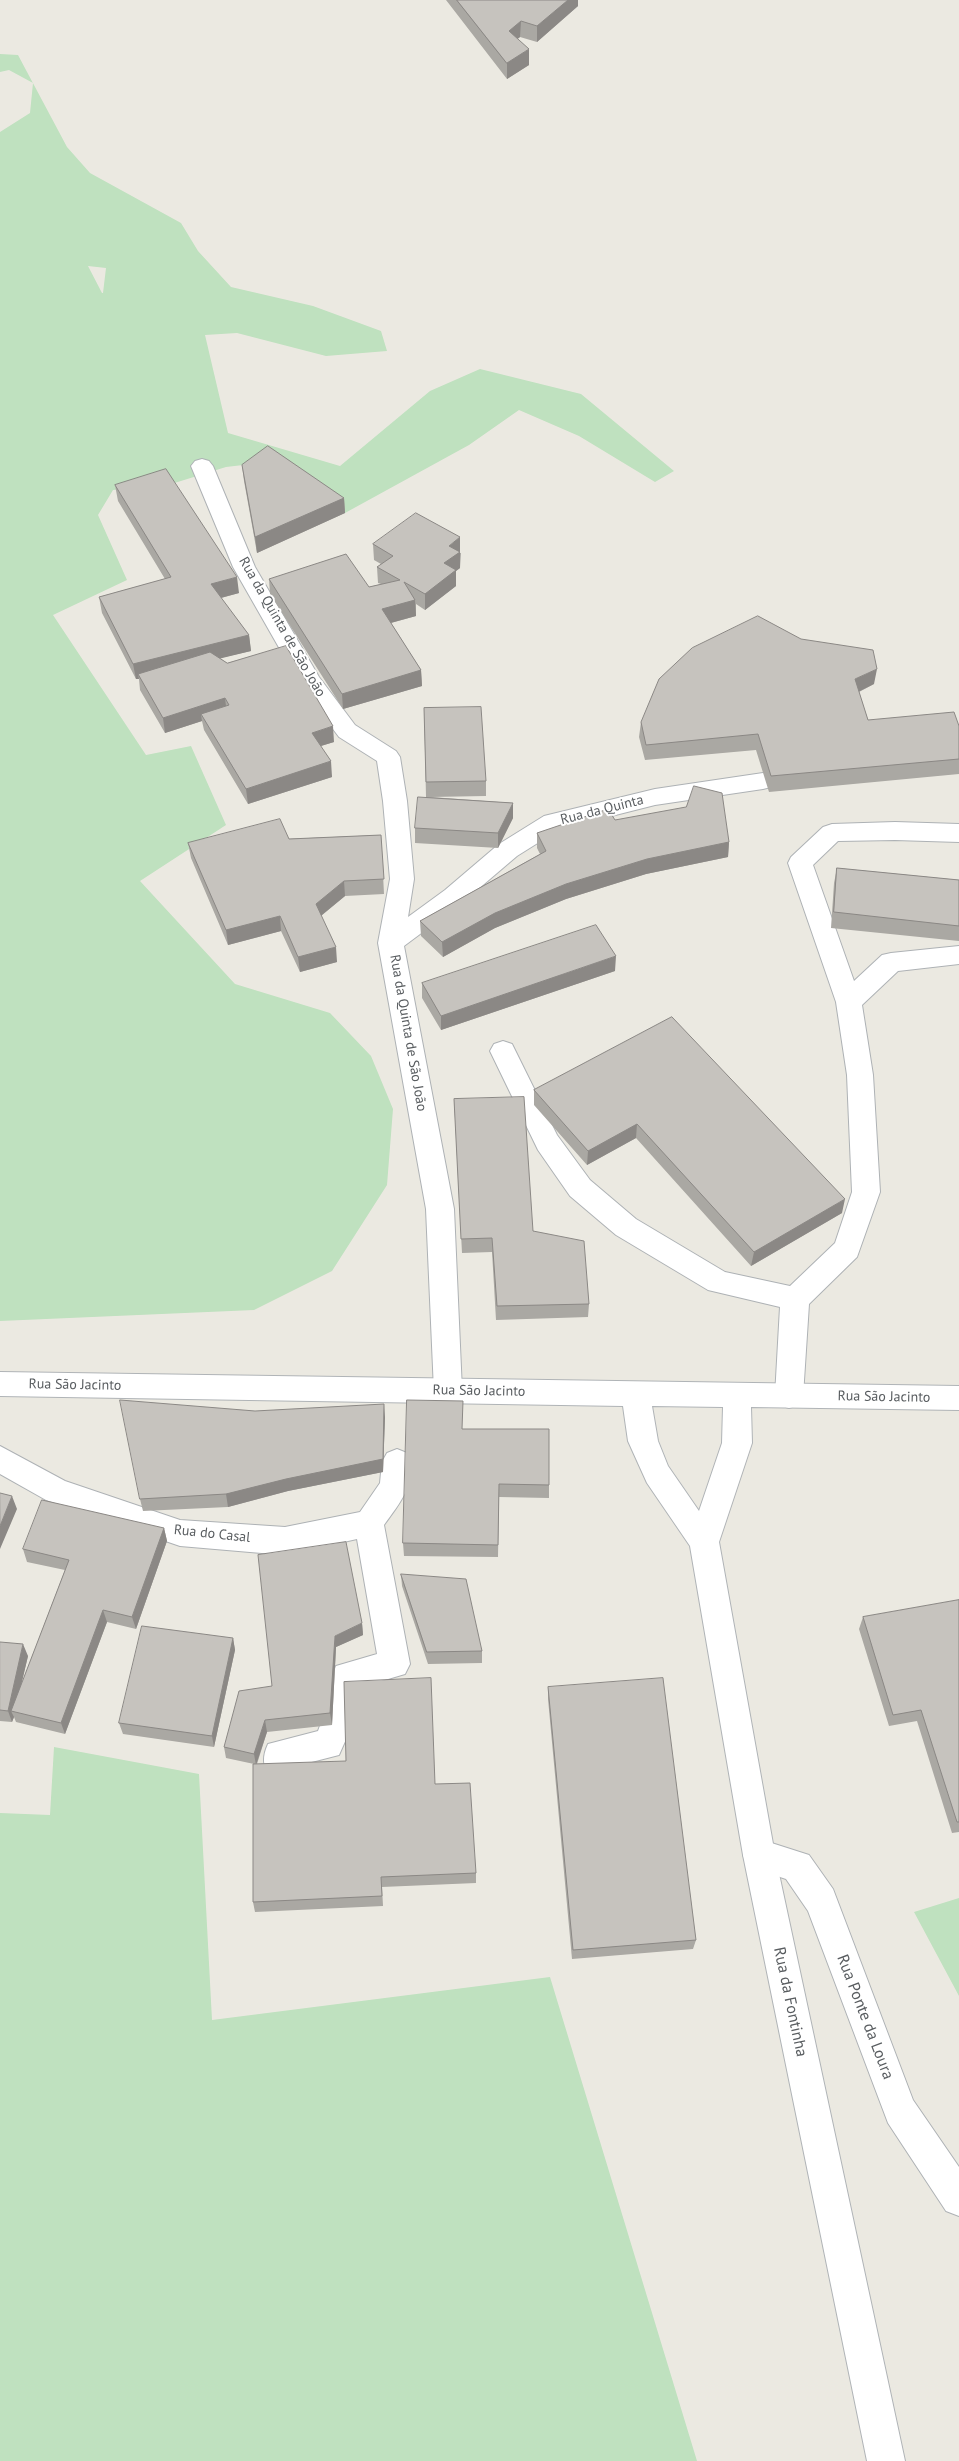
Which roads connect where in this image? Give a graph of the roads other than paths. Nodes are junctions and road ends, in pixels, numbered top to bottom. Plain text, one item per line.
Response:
1 (202, 466) dead end
2 (762, 781) dead end
3 (959, 833) edge
4 (391, 943) junction
5 (959, 954) edge
6 (849, 1002) junction
7 (503, 1050) dead end
8 (795, 1299) junction
9 (0, 1384) edge
10 (448, 1391) junction
11 (636, 1393) junction
12 (737, 1394) junction
13 (789, 1396) junction
14 (959, 1398) edge
15 (0, 1459) edge
16 (397, 1462) dead end
17 (369, 1523) junction
18 (704, 1542) junction
19 (280, 1767) edge
20 (759, 1855) junction
21 (959, 2198) edge
22 (886, 2461) edge

1 - 4 street, Rua da Quinta de São João
2 - 4 street, Rua da Quinta
3 - 6 street
4 - 10 street, Rua da Quinta de São João
5 - 6 street
6 - 8 street
7 - 8 street
8 - 13 street
9 - 10 street, Rua São Jacinto
10 - 11 street, Rua São Jacinto
11 - 12 street, Rua São Jacinto
11 - 18 street, Rua da Fontinha
12 - 13 street, Rua São Jacinto
12 - 18 street, Rua da Fontinha
13 - 14 street, Rua São Jacinto
15 - 17 street, Rua do Casal
16 - 17 street
17 - 19 street
18 - 20 street, Rua da Fontinha
20 - 21 street, Rua Ponte da Loura
20 - 22 street, Rua da Fontinha

